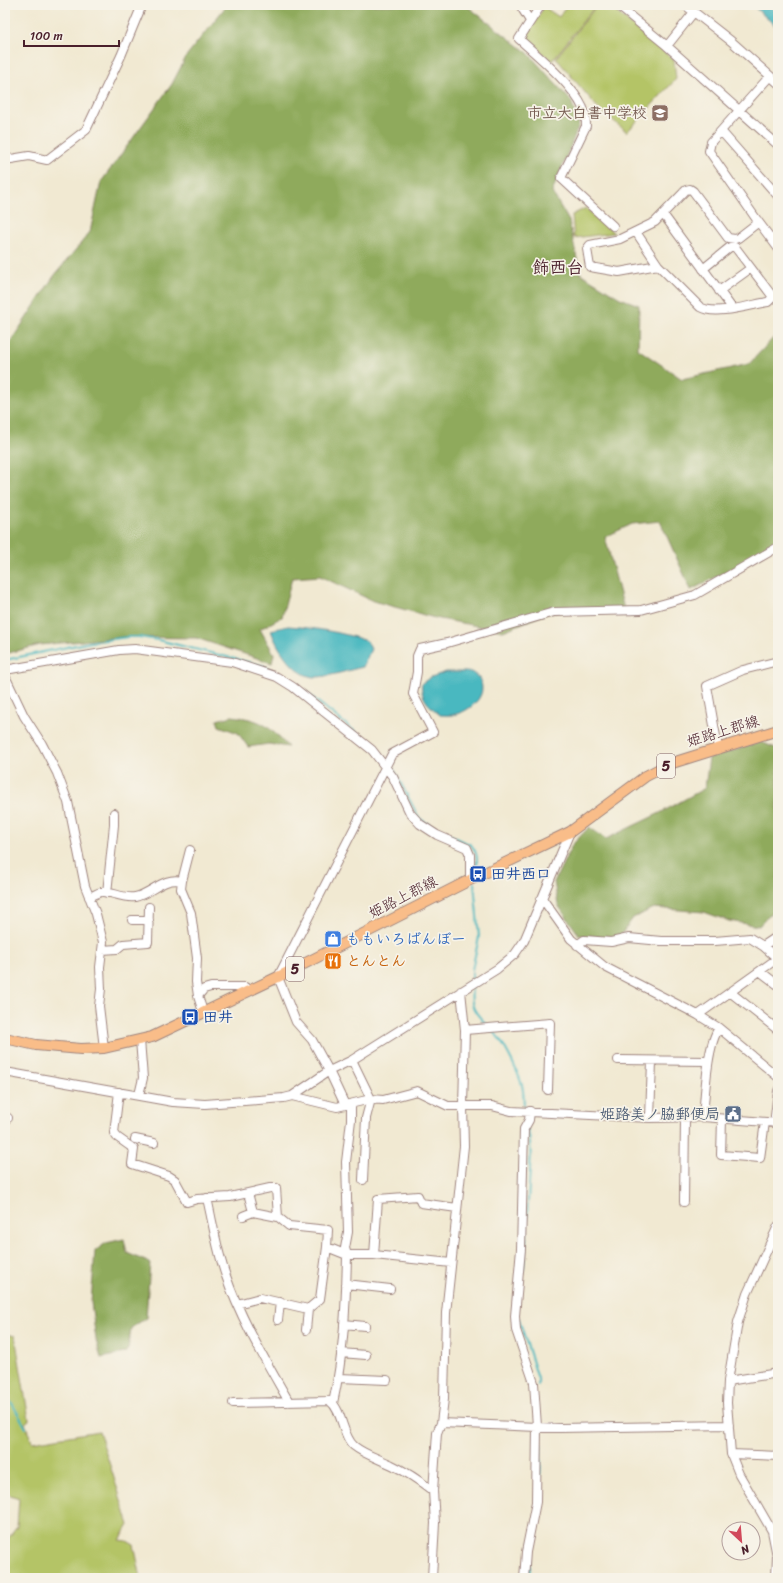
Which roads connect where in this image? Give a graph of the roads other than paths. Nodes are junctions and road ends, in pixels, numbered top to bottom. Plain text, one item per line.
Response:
1 (142, 5) edge
2 (520, 5) edge
3 (541, 5) edge
4 (617, 5) edge
5 (685, 5) edge
6 (694, 12) junction
7 (530, 21) junction
8 (667, 46) junction
9 (770, 76) junction
10 (778, 83) edge
11 (739, 111) junction
12 (721, 131) junction
13 (778, 144) edge
14 (5, 160) edge
15 (778, 196) edge
16 (663, 214) junction
17 (757, 220) junction
18 (613, 226) dead end
19 (636, 232) junction
20 (778, 248) edge
21 (658, 265) junction
22 (751, 268) junction
23 (703, 269) junction
24 (719, 291) junction
25 (732, 308) junction
26 (778, 547) edge
27 (778, 661) edge
28 (5, 670) edge
29 (5, 676) edge
30 (778, 730) edge
31 (718, 748) junction
32 (386, 768) junction
33 (114, 813) dead end
34 (570, 832) junction
35 (190, 850) dead end
36 (470, 880) junction
37 (182, 881) junction
38 (107, 894) junction
39 (89, 897) junction
40 (541, 899) junction
41 (149, 907) dead end
42 (132, 920) dead end
43 (149, 920) junction
44 (778, 936) edge
45 (577, 945) junction
46 (763, 946) junction
47 (102, 950) junction
48 (778, 958) edge
49 (761, 972) junction
50 (278, 977) junction
51 (778, 985) edge
52 (250, 991) junction
53 (461, 991) junction
54 (730, 992) junction
55 (198, 996) junction
56 (203, 1012) junction
57 (698, 1015) junction
58 (719, 1028) junction
59 (465, 1030) junction
60 (778, 1030) edge
61 (5, 1038) edge
62 (140, 1040) junction
63 (104, 1048) junction
64 (352, 1060) junction
65 (618, 1060) dead end
66 (652, 1061) junction
67 (708, 1061) junction
68 (329, 1071) junction
69 (5, 1072) edge
70 (777, 1074) edge
71 (548, 1090) dead end
72 (778, 1091) edge
73 (119, 1092) junction
74 (139, 1095) junction
75 (292, 1096) junction
76 (371, 1099) junction
77 (348, 1105) junction
78 (463, 1106) junction
79 (530, 1111) junction
80 (703, 1117) junction
81 (650, 1118) junction
82 (686, 1119) junction
83 (722, 1119) junction
84 (765, 1122) junction
85 (778, 1122) edge
86 (135, 1139) dead end
87 (154, 1143) dead end
88 (363, 1180) dead end
89 (248, 1193) junction
90 (208, 1198) junction
91 (684, 1202) dead end
92 (457, 1208) junction
93 (253, 1212) junction
94 (243, 1216) dead end
95 (278, 1217) junction
96 (778, 1229) edge
97 (327, 1247) junction
98 (347, 1255) junction
99 (374, 1255) junction
100 (451, 1263) junction
101 (346, 1284) junction
102 (390, 1289) dead end
103 (280, 1302) junction
104 (237, 1304) junction
105 (308, 1309) junction
106 (278, 1320) dead end
107 (344, 1324) junction
108 (366, 1326) dead end
109 (306, 1330) dead end
110 (341, 1354) junction
111 (366, 1355) dead end
112 (778, 1373) edge
113 (339, 1378) junction
114 (387, 1380) dead end
115 (728, 1381) junction
116 (289, 1402) junction
117 (233, 1403) dead end
118 (333, 1403) junction
119 (441, 1422) junction
120 (537, 1426) junction
121 (729, 1426) junction
122 (731, 1454) junction
123 (778, 1456) edge
124 (433, 1491) junction
125 (432, 1578) edge
126 (524, 1578) edge
127 (776, 1578) edge

1 - 14 street
2 - 7 street
3 - 7 street
4 - 8 street
5 - 6 street
6 - 8 street
6 - 9 street
7 - 18 street
8 - 11 street
9 - 10 street
9 - 11 street
11 - 12 street
11 - 13 street
12 - 15 street
12 - 17 street
16 - 17 street
16 - 19 street
16 - 23 street
17 - 20 street
19 - 21 street
19 - 21 street
21 - 25 street
22 - 23 street
22 - 24 street
22 - 25 street
23 - 24 street
24 - 25 street
26 - 32 street
27 - 31 street
28 - 32 street
29 - 39 street
30 - 31 main road, 姫路上郡線 / 5
31 - 34 main road, 姫路上郡線 / 5
32 - 36 street
32 - 50 street
33 - 38 street
34 - 36 main road, 姫路上郡線 / 5
34 - 40 street
35 - 37 street
36 - 50 main road, 姫路上郡線 / 5
37 - 38 street
37 - 55 street
38 - 39 street
39 - 47 street
40 - 45 street
40 - 53 street
41 - 43 street
42 - 43 street
43 - 47 street
44 - 46 street
45 - 46 street
45 - 57 street
46 - 48 street
47 - 63 street
48 - 49 street
49 - 51 street
49 - 54 street
50 - 52 main road, 姫路上郡線 / 5
50 - 68 street
52 - 55 street
52 - 56 main road, 姫路上郡線 / 5
53 - 59 street
53 - 64 street
54 - 57 street
54 - 60 street
55 - 56 street
56 - 62 main road, 姫路上郡線 / 5
57 - 58 street
58 - 67 street
58 - 70 street
59 - 71 street
59 - 78 street
61 - 63 main road, 姫路上郡線 / 5
62 - 63 main road, 姫路上郡線 / 5
62 - 74 street
64 - 68 street
64 - 76 street
65 - 66 street
66 - 67 street
66 - 81 street
67 - 80 street
68 - 75 street
68 - 77 street
69 - 73 street
72 - 85 street
73 - 74 street
73 - 90 street
74 - 75 street
75 - 77 street
76 - 77 street
76 - 78 street
76 - 88 street
77 - 98 street
78 - 79 street
78 - 92 street
79 - 81 street
79 - 120 street
80 - 82 street
80 - 83 street
81 - 82 street
82 - 91 street
83 - 84 street
83 - 84 street
84 - 85 street
86 - 87 street
89 - 90 street
89 - 93 street
89 - 95 street
90 - 104 street
92 - 99 street
92 - 100 street
93 - 94 street
93 - 95 street
95 - 97 street
96 - 115 street
97 - 98 street
97 - 105 street
98 - 99 street
98 - 101 street
99 - 100 street
100 - 119 street
101 - 102 street
101 - 107 street
103 - 104 street
103 - 105 street
103 - 106 street
104 - 116 street
105 - 109 street
107 - 108 street
107 - 110 street
110 - 111 street
110 - 113 street
112 - 115 street
113 - 114 street
113 - 118 street
115 - 121 street
116 - 117 street
116 - 118 street
118 - 124 street
119 - 120 street
119 - 124 street
120 - 121 street
120 - 126 street
121 - 122 street
122 - 123 street
122 - 127 street
124 - 125 street

